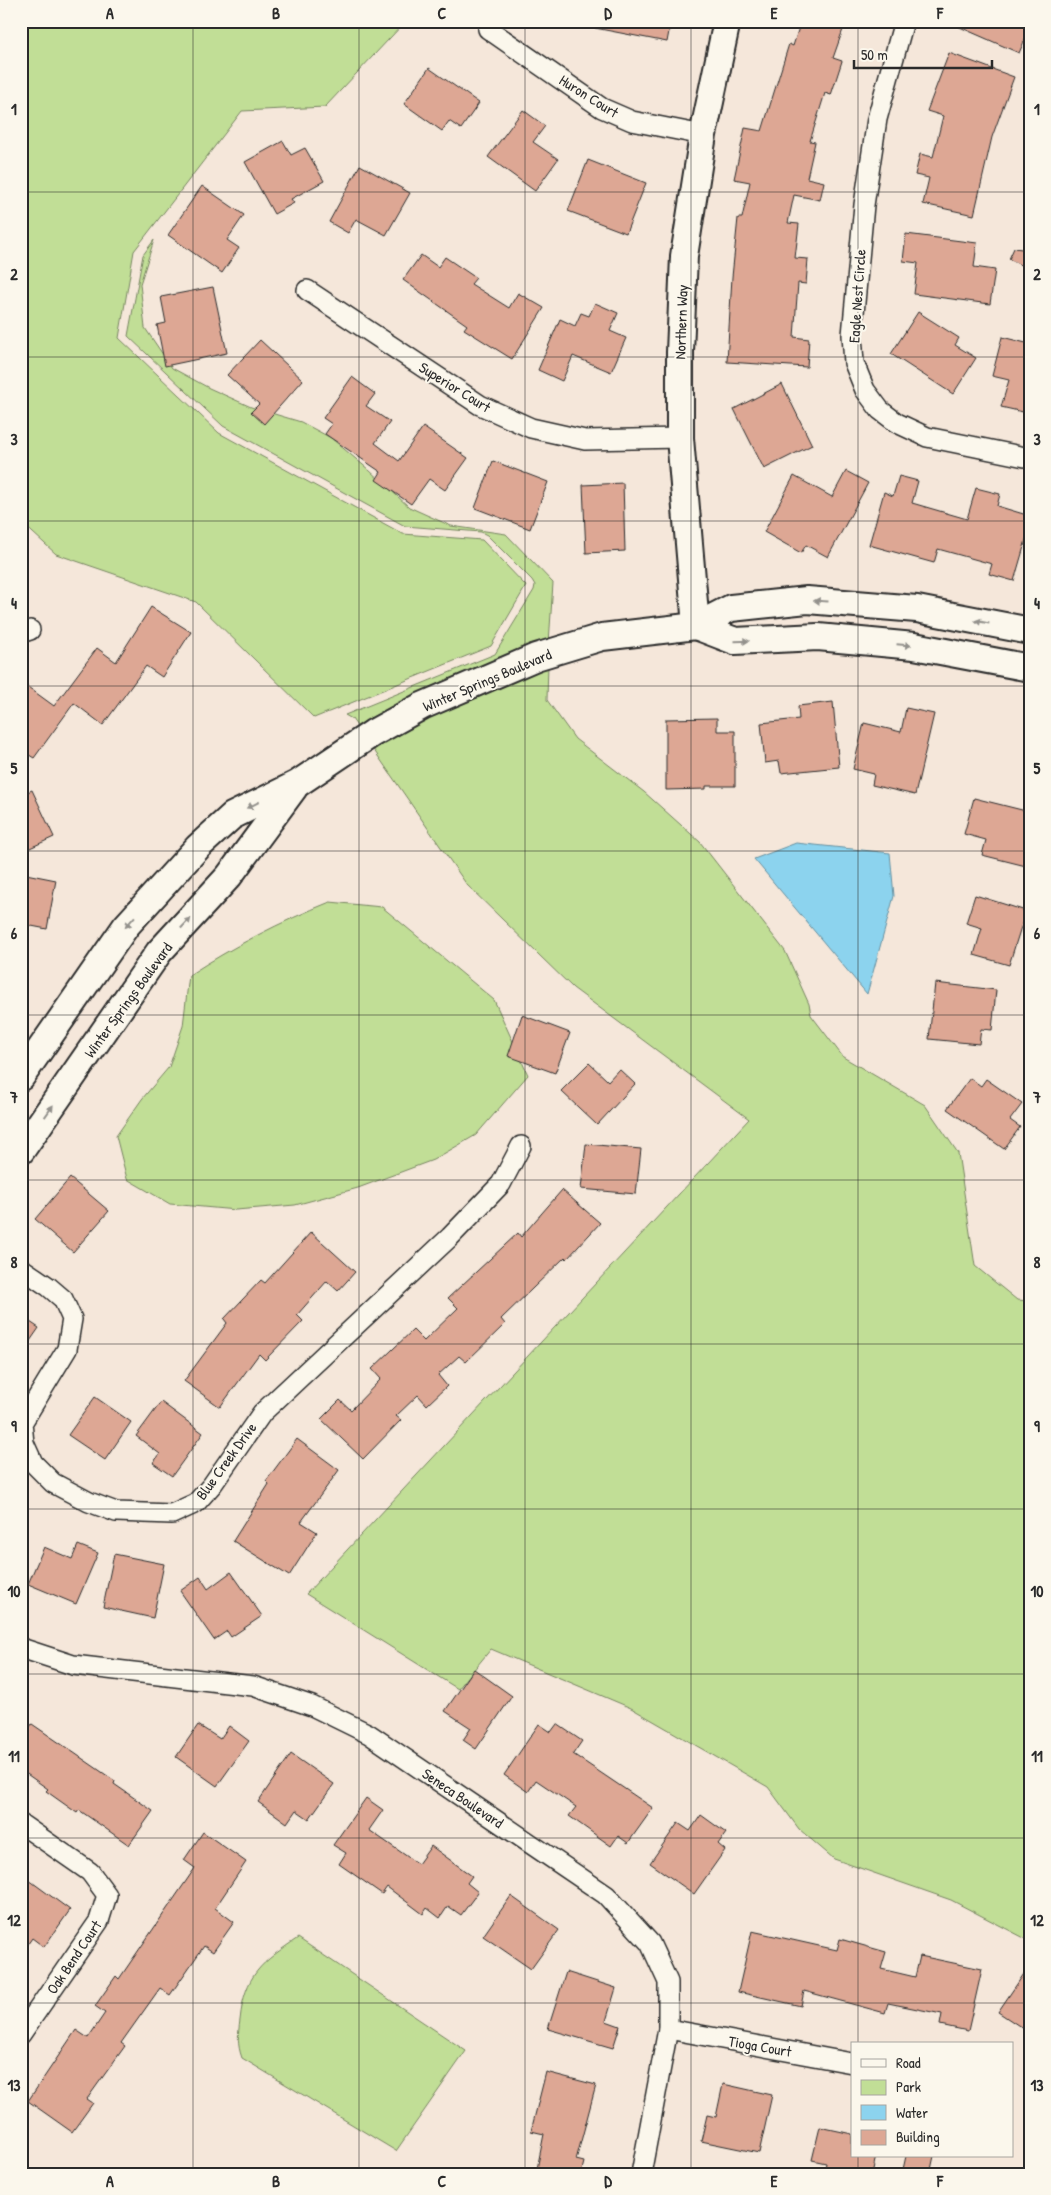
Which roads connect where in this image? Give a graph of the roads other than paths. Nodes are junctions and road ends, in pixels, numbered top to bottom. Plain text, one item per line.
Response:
1 (727, 21) edge
2 (904, 21) edge
3 (488, 29) dead end
4 (703, 136) junction
5 (307, 290) dead end
6 (680, 438) junction
7 (1030, 458) edge
8 (696, 626) junction
9 (1030, 631) edge
10 (1030, 668) edge
11 (297, 784) junction
12 (109, 949) junction
13 (146, 971) junction
14 (21, 1077) edge
15 (521, 1146) dead end
16 (21, 1151) edge
17 (21, 1268) edge
18 (21, 1648) edge
19 (21, 1824) edge
20 (668, 2029) junction
21 (21, 2034) edge
22 (851, 2062) edge
23 (640, 2174) edge

1 - 4 street, Northern Way
2 - 7 street, Eagle Nest Circle
3 - 4 street, Huron Court
4 - 6 street, Northern Way
5 - 6 street, Superior Court
6 - 8 street, Northern Way
9 -> 8 street, Winter Springs Boulevard
8 -> 10 street, Winter Springs Boulevard
8 - 11 street, Winter Springs Boulevard
11 -> 12 street, Winter Springs Boulevard
13 -> 11 street, Winter Springs Boulevard
12 - 13 street
12 - 14 street, Winter Springs Boulevard
16 -> 13 street, Winter Springs Boulevard
15 - 17 street, Blue Creek Drive
18 - 20 street, Seneca Boulevard
19 - 21 street, Oak Bend Court
20 - 22 street, Tioga Court
20 - 23 street, Seneca Boulevard

